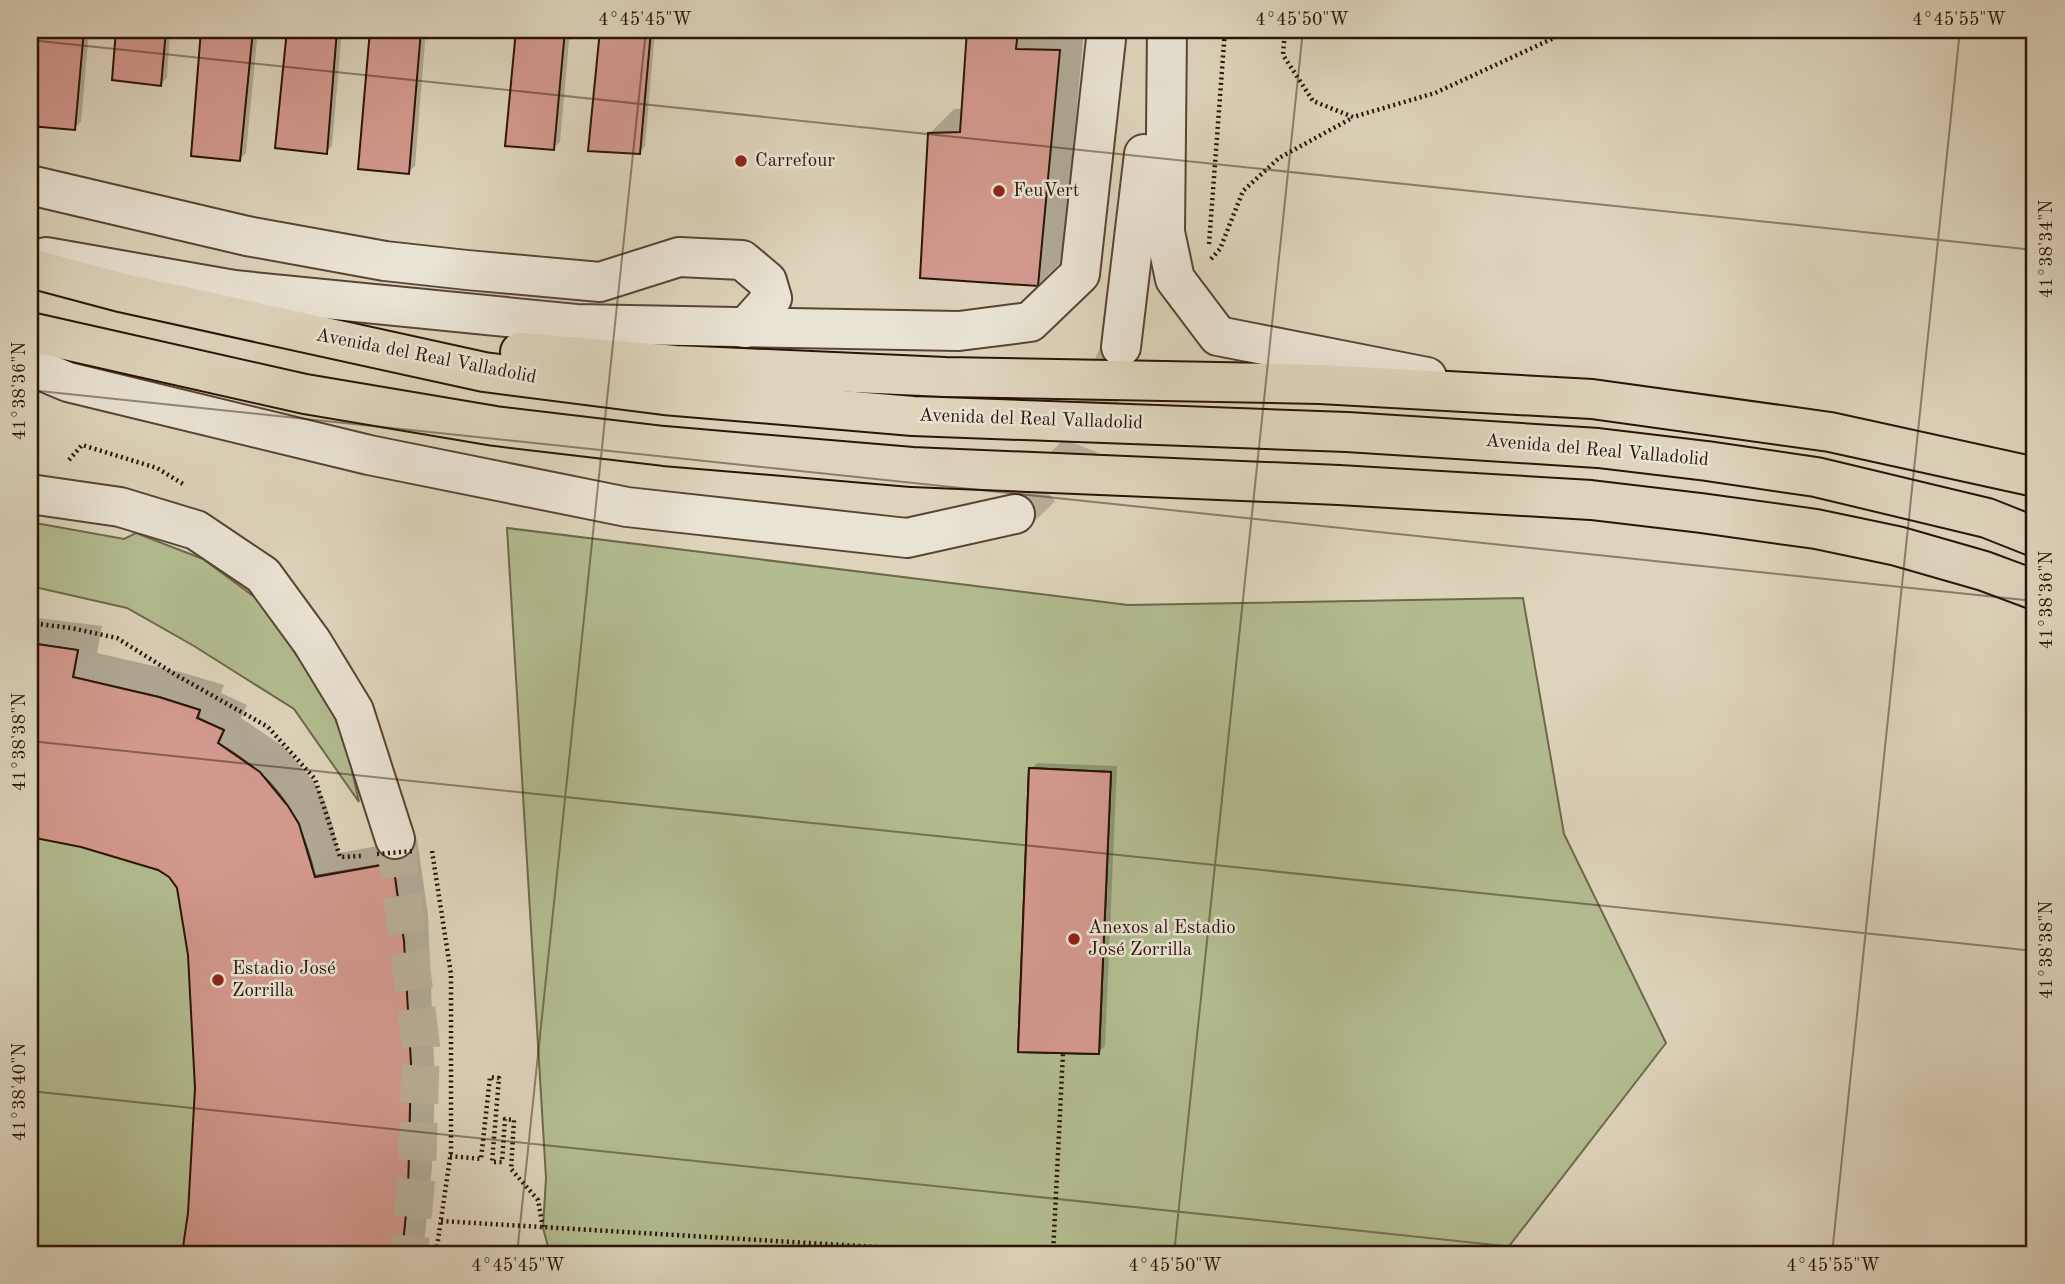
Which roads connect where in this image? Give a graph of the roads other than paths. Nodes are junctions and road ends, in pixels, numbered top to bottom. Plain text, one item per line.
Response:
1 (1107, 30) edge
2 (1160, 30) edge
3 (1167, 30) edge
4 (30, 185) edge
5 (30, 254) edge
6 (30, 268) edge
7 (746, 328) junction
8 (30, 332) edge
9 (335, 339) junction
10 (1121, 347) tunnel mouth
11 (30, 366) edge
12 (1592, 399) junction
13 (2035, 477) edge
14 (30, 494) edge
15 (1015, 514) tunnel mouth
16 (2035, 537) edge
17 (2035, 590) edge
18 (396, 848) tunnel mouth

1 - 7 lane
2 - 10 lane
3 - 12 lane
4 - 7 lane
5 - 7 lane
6 - 9 highway, Avenida del Real Valladolid
8 - 17 highway
9 - 12 highway
9 - 16 highway, Avenida del Real Valladolid
11 - 15 lane
12 - 13 highway
14 - 18 lane

